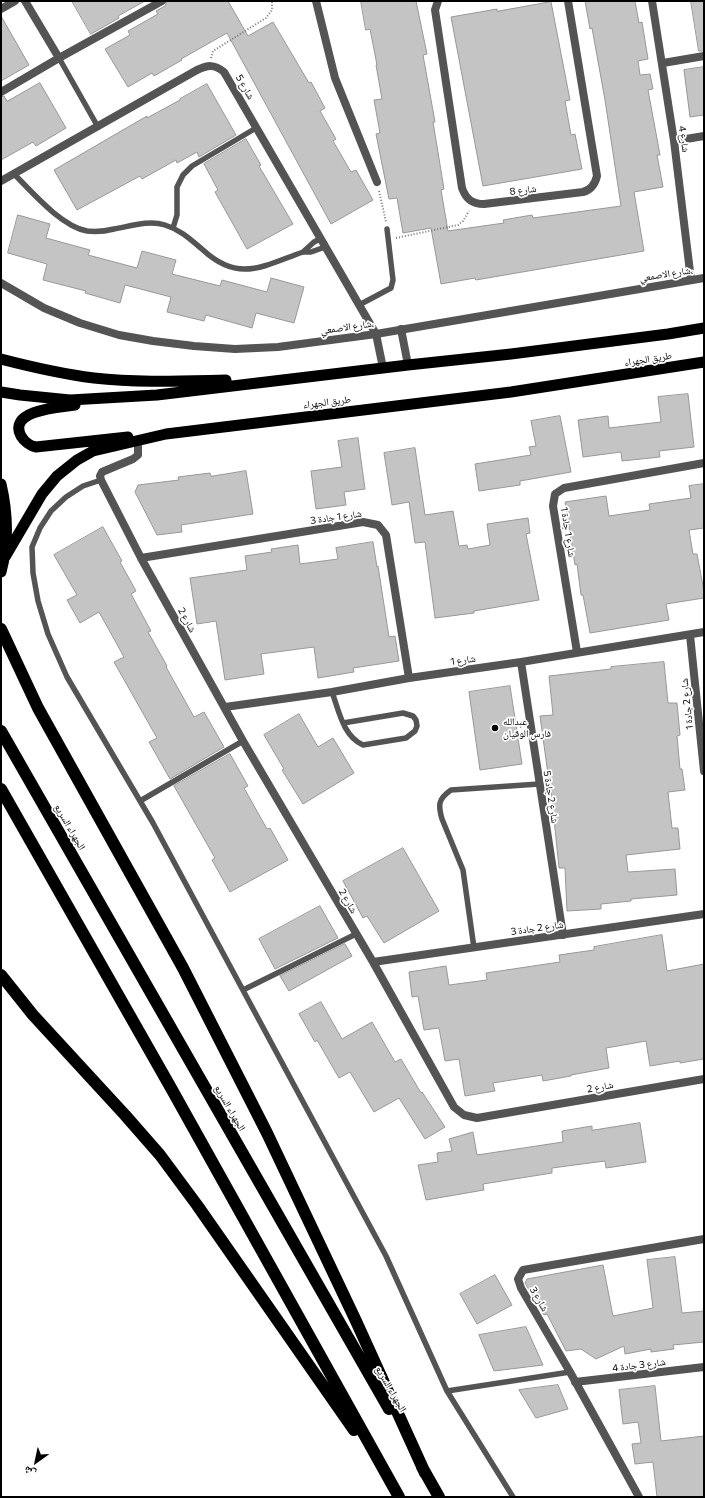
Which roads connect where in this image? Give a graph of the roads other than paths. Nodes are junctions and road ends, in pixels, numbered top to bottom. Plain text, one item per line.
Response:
1 (15, 1) edge
2 (25, 1) edge
3 (162, 1) edge
4 (316, 1) edge
5 (438, 1) edge
6 (568, 1) edge
7 (652, 1) edge
8 (1, 9) edge
9 (704, 56) edge
10 (59, 58) junction
11 (663, 63) junction
12 (1, 92) edge
13 (98, 127) junction
14 (256, 128) junction
15 (704, 136) edge
16 (674, 141) junction
17 (14, 174) junction
18 (1, 181) edge
19 (377, 182) road end
20 (173, 228) junction
21 (387, 229) road end
22 (320, 239) junction
23 (325, 247) junction
24 (303, 252) junction
25 (704, 278) edge
26 (691, 280) junction
27 (1, 283) edge
28 (359, 304) junction
29 (704, 328) edge
30 (401, 329) junction
31 (376, 334) junction
32 (1, 359) edge
33 (704, 362) edge
34 (408, 365) junction
35 (382, 368) junction
36 (281, 380) junction
37 (1, 392) edge
38 (157, 395) junction
39 (166, 434) junction
40 (138, 440) junction
41 (704, 463) edge
42 (101, 480) junction
43 (1, 484) edge
44 (5, 557) junction
45 (142, 558) junction
46 (1, 572) edge
47 (1, 629) edge
48 (704, 632) edge
49 (690, 635) junction
50 (577, 652) junction
51 (521, 662) junction
52 (409, 678) junction
53 (332, 692) junction
54 (225, 707) junction
55 (343, 723) junction
56 (1, 731) edge
57 (243, 741) junction
58 (704, 771) edge
59 (539, 784) junction
60 (1, 789) edge
61 (140, 801) junction
62 (704, 914) edge
63 (356, 934) junction
64 (563, 935) junction
65 (474, 948) junction
66 (373, 962) junction
67 (1, 975) edge
68 (243, 990) junction
69 (704, 1080) edge
70 (704, 1239) edge
71 (704, 1367) edge
72 (570, 1372) junction
73 (575, 1382) junction
74 (447, 1391) junction
75 (425, 1473) junction
76 (397, 1493) edge
77 (439, 1497) edge
78 (514, 1497) edge
79 (639, 1497) edge

1 - 8 street
2 - 10 street
3 - 10 street
4 - 19 street
5 - 6 street, شارع 8
7 - 11 street, شارع 4
9 - 11 street
10 - 12 street
10 - 13 lane
11 - 16 street, شارع 4
13 - 14 street, شارع 5
13 - 17 street
14 - 20 lane
14 - 22 street, شارع 5
15 - 16 street
16 - 26 street, شارع 4
17 - 18 street
17 - 20 lane
20 - 24 lane
21 - 28 lane
22 - 23 street, شارع 5
22 - 24 lane
23 - 24 lane
23 - 28 street, شارع 5
25 - 26 street, شارع الاصمعي،
26 - 30 street, شارع الاصمعي،
27 - 31 street, شارع الاصمعي،
28 - 31 street, شارع 5
29 - 34 highway
30 - 31 street, شارع الاصمعي،
30 - 34 street
31 - 35 street
32 - 36 highway
33 - 39 highway, طريق الجهراء
34 - 35 highway
35 - 36 highway
36 - 38 highway
37 - 38 highway
38 - 39 highway
39 - 40 highway, طريق الجهراء
40 - 42 street
40 - 44 highway, طريق الجهراء
41 - 50 street, شارع 1 جادة 1
42 - 45 street, شارع 2
42 - 61 lane
43 - 44 highway
44 - 46 highway
45 - 52 street, شارع 1 جادة 3
45 - 54 street, شارع 2
47 - 75 highway
48 - 49 street, شارع 1
49 - 50 street, شارع 1
49 - 58 street, شارع 2 جادة 1
50 - 51 street, شارع 1
51 - 52 street, شارع 1
51 - 59 street, شارع 2 جادة 5
52 - 53 street, شارع 1
53 - 54 street, شارع 1
53 - 55 lane
54 - 57 street, شارع 2
55 - 55 lane
56 - 75 highway, الجهراء السريع
57 - 61 lane
57 - 63 street, شارع 2
59 - 64 street, شارع 2 جادة 5
59 - 65 lane
60 - 76 highway
61 - 68 lane
62 - 64 street, شارع 2 جادة 3
63 - 66 street, شارع 2
63 - 68 lane
64 - 65 street, شارع 2 جادة 3
65 - 66 street, شارع 2 جادة 3
66 - 69 street, شارع 2
67 - 76 highway
68 - 74 lane
70 - 72 street, شارع 3
71 - 73 street, شارع 3 جادة 4
72 - 73 street, شارع 3
72 - 74 lane
73 - 79 street, شارع 3
74 - 78 lane
75 - 77 highway, الجهراء السريع

